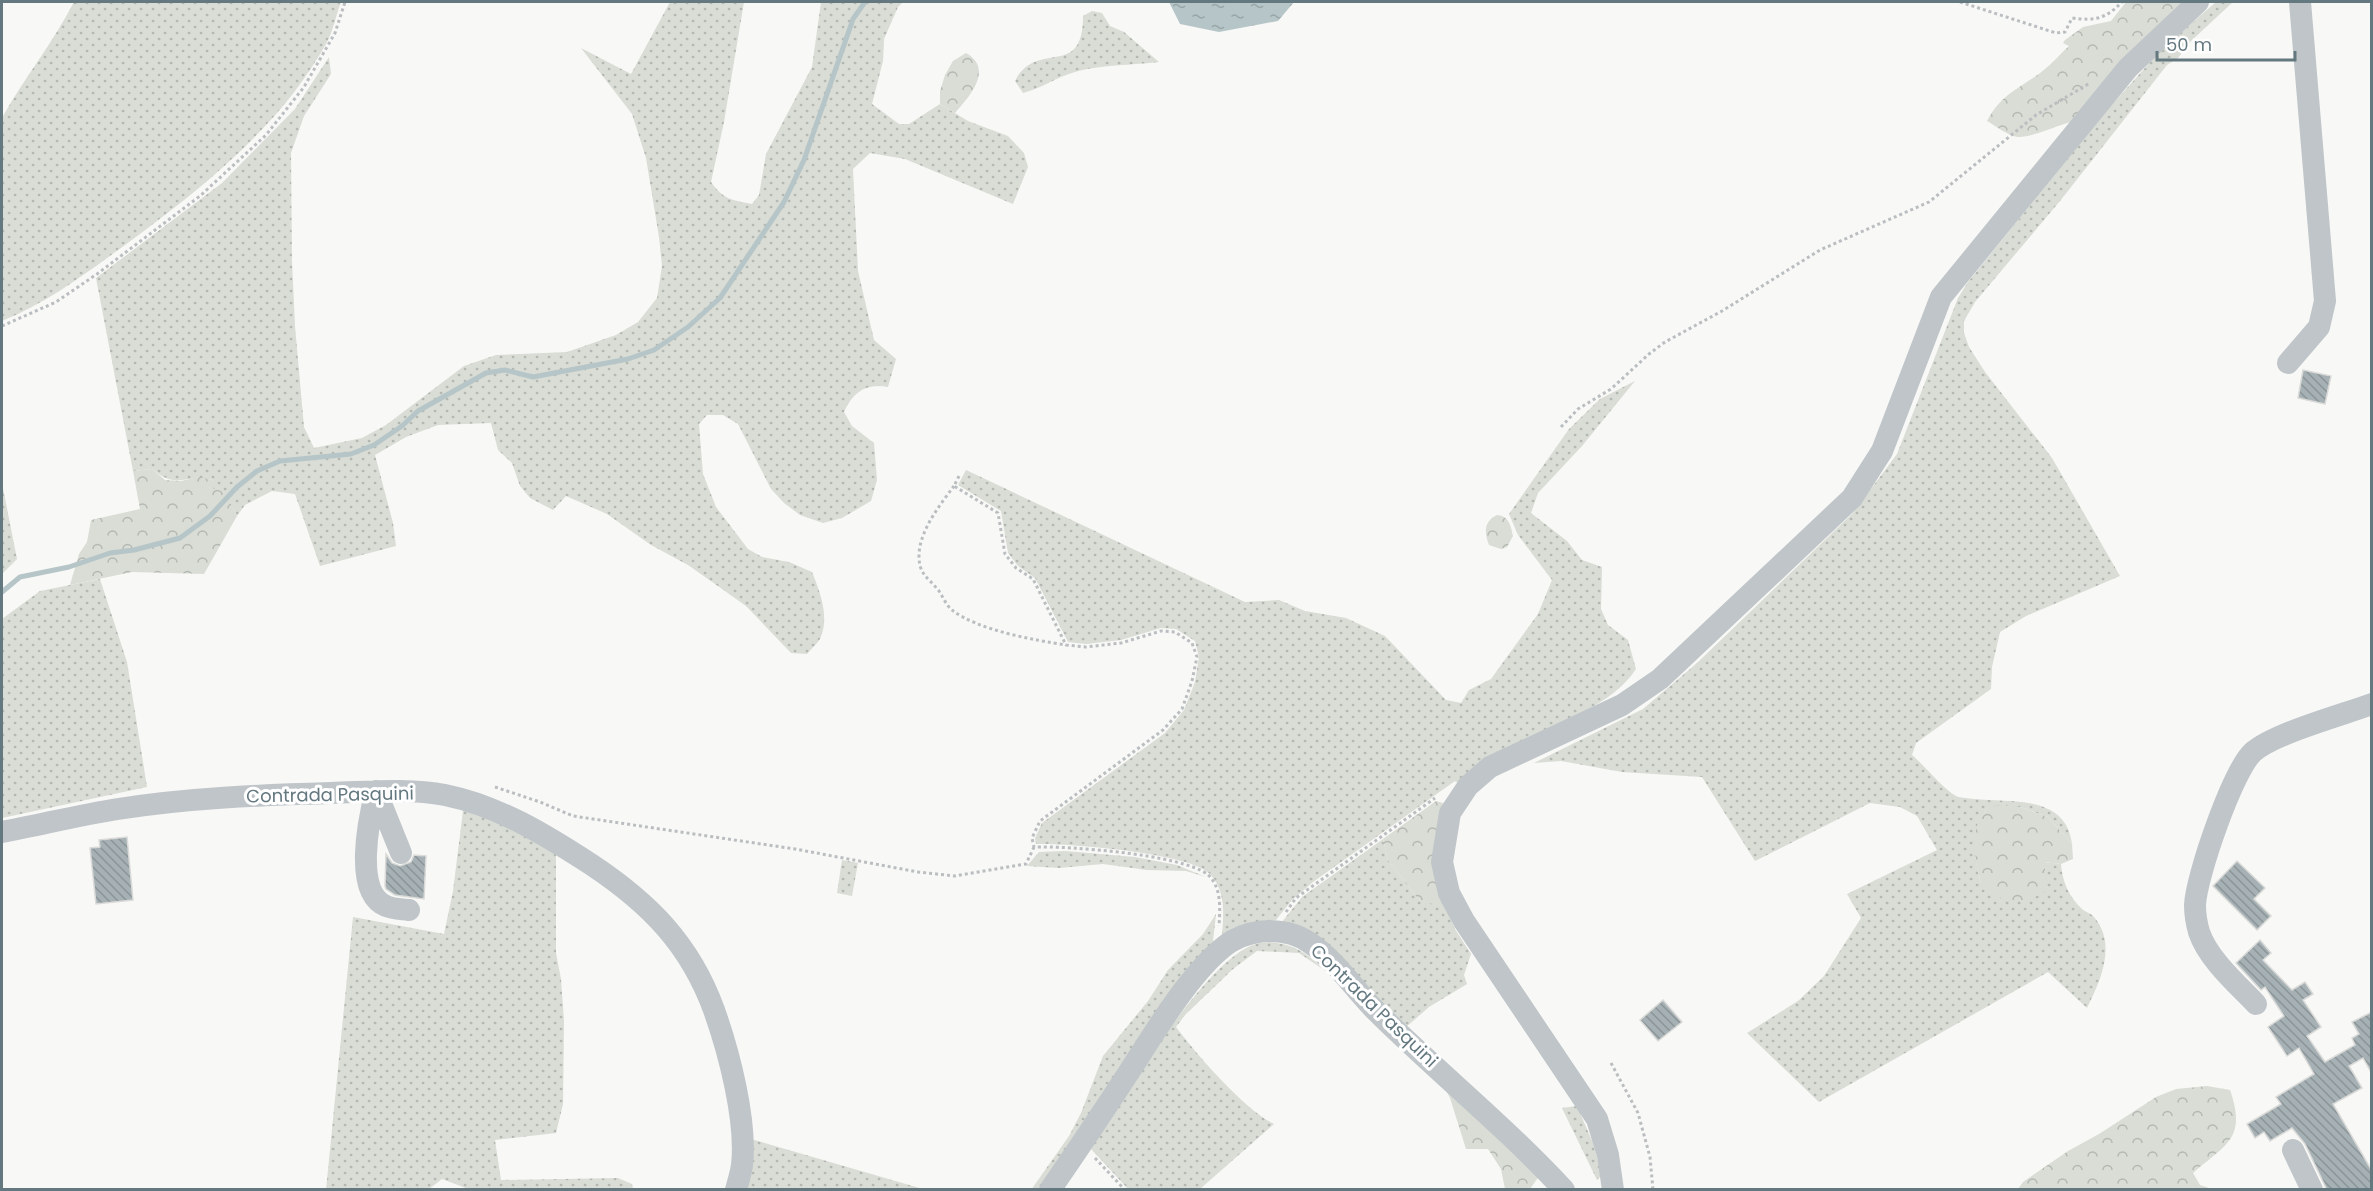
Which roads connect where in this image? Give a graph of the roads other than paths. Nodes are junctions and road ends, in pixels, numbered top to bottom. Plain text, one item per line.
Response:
1 (2198, 2) edge
2 (2300, 2) edge
3 (2288, 363) dead end
4 (2372, 704) edge
5 (376, 791) junction
6 (2, 832) edge
7 (401, 853) dead end
8 (409, 910) dead end
9 (2256, 1004) dead end
10 (2293, 1150) dead end
11 (736, 1190) edge
12 (1050, 1190) edge
13 (1564, 1190) edge
14 (1613, 1190) edge
15 (2312, 1190) edge

1 - 14 street
2 - 3 street
4 - 9 street
5 - 6 street, Contrada Pasquini
5 - 7 street
5 - 8 street
5 - 11 street, Contrada Pasquini
10 - 15 street
12 - 13 street, Contrada Pasquini

